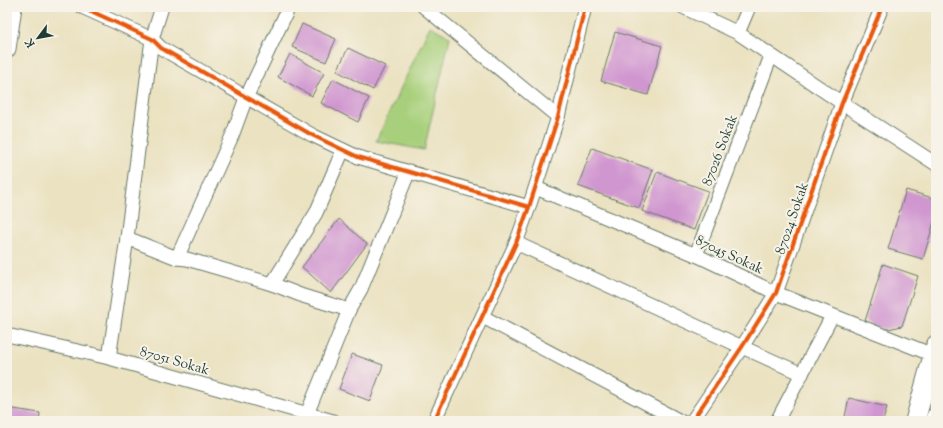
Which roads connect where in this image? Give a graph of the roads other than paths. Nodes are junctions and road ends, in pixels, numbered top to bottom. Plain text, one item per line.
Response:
1 (13, 7) edge
2 (82, 7) edge
3 (162, 7) edge
4 (289, 7) edge
5 (424, 7) edge
6 (682, 7) edge
7 (749, 7) edge
8 (882, 7) edge
9 (581, 8) edge
10 (738, 33) junction
11 (152, 39) junction
12 (7, 49) edge
13 (771, 56) junction
14 (246, 98) junction
15 (842, 103) junction
16 (558, 117) junction
17 (343, 150) junction
18 (936, 164) edge
19 (409, 171) junction
20 (536, 188) junction
21 (529, 207) junction
22 (127, 238) junction
23 (516, 243) junction
24 (696, 255) junction
25 (177, 258) junction
26 (272, 284) junction
27 (776, 293) junction
28 (349, 310) junction
29 (832, 316) junction
30 (483, 317) junction
31 (7, 335) edge
32 (742, 347) junction
33 (935, 350) edge
34 (109, 358) junction
35 (802, 374) junction
36 (307, 414) junction
37 (936, 417) edge
38 (333, 421) edge
39 (434, 421) edge
40 (680, 421) edge
41 (692, 421) edge
42 (777, 421) edge
43 (914, 421) edge
44 (935, 421) edge

1 - 12 street
2 - 11 street
3 - 11 street
4 - 14 street
5 - 16 street
6 - 10 street
7 - 10 street
8 - 15 street, 87024 Sokak
9 - 16 street
10 - 13 street
11 - 14 street
11 - 22 street
13 - 15 street
13 - 24 street, 87026 Sokak
14 - 17 street
14 - 25 street
15 - 18 street
15 - 27 street, 87024 Sokak
16 - 20 street
17 - 19 street
17 - 26 street
19 - 21 street
19 - 28 street
20 - 21 street
20 - 24 street, 87045 Sokak
21 - 23 street
22 - 25 street
22 - 34 street
23 - 30 street
23 - 32 street
24 - 27 street, 87045 Sokak
25 - 26 street
26 - 28 street
27 - 29 street, 87045 Sokak
27 - 32 street, 87024 Sokak
28 - 36 street
29 - 33 street, 87045 Sokak
29 - 35 street
30 - 39 street
30 - 40 street
31 - 34 street, 87051 Sokak
32 - 35 street
32 - 41 street, 87024 Sokak
33 - 43 main road
34 - 36 street, 87051 Sokak
35 - 42 street
36 - 38 street, 87051 Sokak
37 - 44 main road

